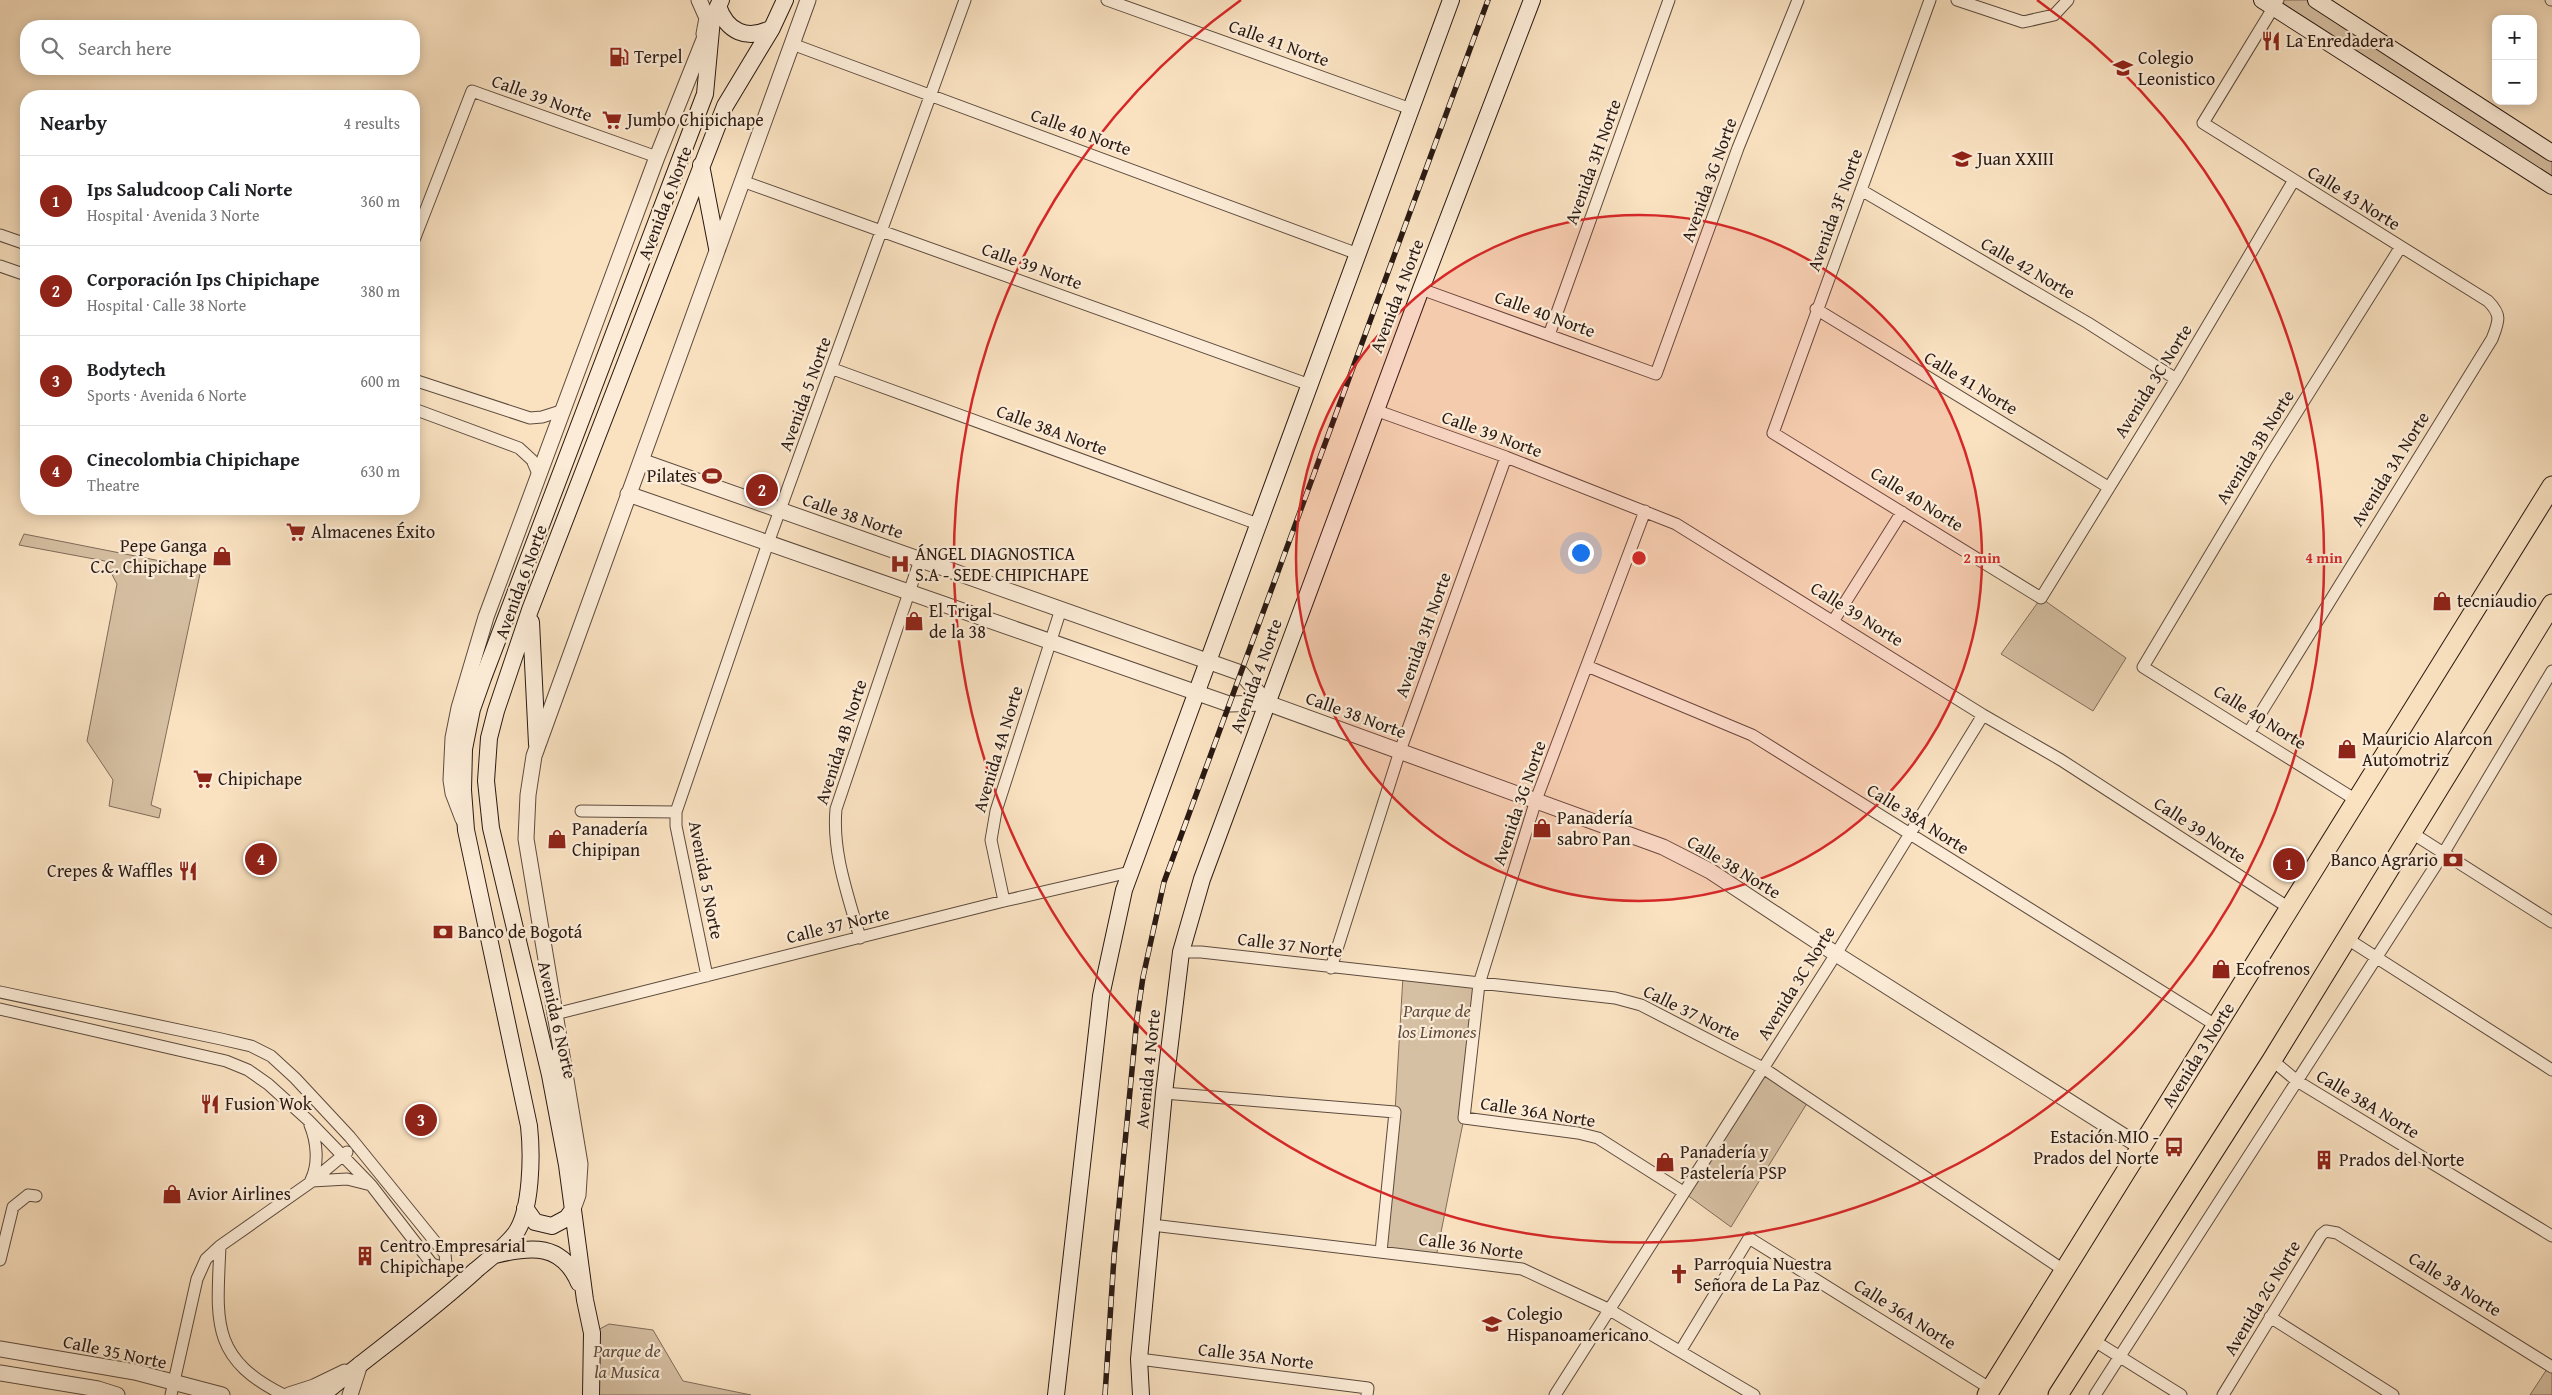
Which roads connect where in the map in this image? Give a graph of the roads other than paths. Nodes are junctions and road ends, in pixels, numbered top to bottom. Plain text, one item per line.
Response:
1 (699, 0) edge
2 (785, 0) edge
3 (808, 0) edge
4 (965, 0) edge
5 (1107, 0) edge
6 (1451, 0) edge
7 (1532, 0) edge
8 (1668, 0) edge
9 (1798, 0) edge
10 (1930, 0) edge
11 (1957, 0) edge
12 (2068, 0) edge
13 (2316, 0) edge
14 (2271, 2) edge
15 (717, 8) edge
16 (772, 28) junction
17 (792, 44) junction
18 (702, 45) junction
19 (931, 96) junction
20 (1411, 109) junction
21 (2552, 153) edge
22 (657, 157) junction
23 (701, 165) junction
24 (2294, 180) junction
25 (742, 181) junction
26 (2552, 186) edge
27 (1861, 190) junction
28 (420, 225) edge
29 (882, 231) junction
30 (0, 235) edge
31 (20, 242) edge
32 (717, 248) junction
33 (2400, 248) junction
34 (1358, 254) junction
35 (0, 266) edge
36 (20, 273) edge
37 (1421, 289) junction
38 (2488, 301) joint
39 (1816, 309) junction
40 (1549, 335) junction
41 (833, 369) junction
42 (1656, 374) joint
43 (2176, 379) junction
44 (420, 382) edge
45 (1310, 385) junction
46 (564, 410) junction
47 (1375, 410) junction
48 (420, 412) edge
49 (1773, 433) joint
50 (1506, 458) junction
51 (641, 461) junction
52 (539, 476) junction
53 (2552, 486) edge
54 (2108, 487) junction
55 (628, 494) junction
56 (782, 511) junction
57 (1645, 511) junction
58 (1902, 512) junction
59 (1258, 524) junction
60 (768, 543) junction
61 (920, 560) junction
62 (908, 592) junction
63 (2040, 598) joint
64 (2552, 604) edge
65 (1061, 609) junction
66 (530, 610) junction
67 (1834, 620) junction
68 (1050, 641) junction
69 (1208, 661) junction
70 (1587, 666) junction
71 (2143, 667) joint
72 (2552, 671) edge
73 (1196, 692) junction
74 (1267, 703) junction
75 (1984, 715) junction
76 (2249, 732) junction
77 (537, 744) junction
78 (1400, 751) junction
79 (1536, 800) junction
80 (2356, 800) junction
81 (581, 811) dead end
82 (676, 812) junction
83 (466, 830) junction
84 (2412, 833) junction
85 (1909, 834) junction
86 (2443, 854) junction
87 (1130, 872) junction
88 (1004, 901) junction
89 (2289, 908) junction
90 (2550, 917) edge
91 (860, 938) junction
92 (2346, 938) junction
93 (1181, 952) junction
94 (1836, 954) junction
95 (2376, 957) junction
96 (1331, 968) junction
97 (708, 976) junction
98 (1479, 984) junction
99 (0, 992) edge
100 (0, 1009) edge
101 (555, 1014) junction
102 (2217, 1026) junction
103 (560, 1053) junction
104 (2272, 1060) junction
105 (1763, 1068) junction
106 (2552, 1070) edge
107 (550, 1075) junction
108 (2297, 1080) junction
109 (1164, 1093) junction
110 (1464, 1116) joint
111 (308, 1120) junction
112 (356, 1144) junction
113 (2141, 1147) junction
114 (342, 1156) junction
115 (311, 1182) junction
116 (371, 1185) junction
117 (1683, 1192) junction
118 (36, 1196) dead end
119 (525, 1208) junction
120 (572, 1211) junction
121 (1152, 1225) junction
122 (2337, 1233) joint
123 (2552, 1236) edge
124 (220, 1246) junction
125 (1381, 1252) junction
126 (493, 1255) junction
127 (0, 1260) edge
128 (2065, 1271) junction
129 (585, 1300) junction
130 (1608, 1310) junction
131 (2270, 1317) junction
132 (2093, 1340) junction
133 (0, 1349) edge
134 (1681, 1350) junction
135 (2120, 1357) junction
136 (1139, 1359) junction
137 (360, 1364) junction
138 (2552, 1368) edge
139 (0, 1373) edge
140 (172, 1389) edge
141 (1367, 1391) edge
142 (1989, 1392) edge
143 (117, 1395) edge
144 (222, 1395) edge
145 (284, 1395) edge
146 (289, 1395) edge
147 (322, 1395) edge
148 (350, 1395) edge
149 (591, 1395) edge
150 (1056, 1395) edge
151 (1141, 1395) edge
152 (1555, 1395) edge
153 (1754, 1395) edge
154 (2058, 1395) edge
155 (2095, 1395) edge
156 (2181, 1395) edge
157 (2224, 1395) edge
158 (2393, 1395) edge

1 - 18 street
2 - 16 main road, Avenida 6 Norte
3 - 17 street, Avenida 6 Norte
4 - 19 street, Avenida 5 Norte
5 - 20 street, Calle 41 Norte
6 - 20 main road
7 - 37 main road, Avenida 4 Norte
8 - 40 street, Avenida 3H Norte
9 - 42 street, Avenida 3G Norte
10 - 27 street, Avenida 3F Norte
11 - 12 street
13 - 21 main road
14 - 24 street, Calle 43 Norte
14 - 26 main road
15 - 16 main road
15 - 18 street, Avenida 6 Norte
15 - 83 main road, Avenida 6 Norte
16 - 23 main road, Avenida 6 Norte
17 - 19 street, Calle 40 Norte
17 - 25 street, Avenida 6 Norte
18 - 22 street, Avenida 6 Norte
19 - 29 street, Avenida 5 Norte
19 - 34 street, Calle 40 Norte
20 - 34 main road
22 - 28 street, Calle 39 Norte
22 - 46 street, Avenida 6 Norte
23 - 32 main road
23 - 66 main road, Avenida 6 Norte
24 - 33 street, Calle 43 Norte
24 - 43 street, Avenida 3C Norte
25 - 29 street, Calle 39 Norte
25 - 32 street, Avenida 6 Norte
27 - 39 street, Avenida 3F Norte
27 - 43 street, Calle 42 Norte
29 - 41 street, Avenida 5 Norte
29 - 45 street, Calle 39 Norte
30 - 31 street
32 - 51 street, Avenida 6 Norte
33 - 38 street, Calle 43 Norte
33 - 71 street, Avenida 3B Norte
34 - 45 main road
35 - 36 street
37 - 40 street, Calle 40 Norte
37 - 47 main road, Avenida 4 Norte
38 - 76 street, Avenida 3A Norte
39 - 49 street, Avenida 3F Norte
39 - 54 street, Calle 41 Norte
40 - 42 street, Calle 40 Norte
41 - 56 street, Avenida 5 Norte
41 - 59 street, Calle 38A Norte
43 - 54 street, Avenida 3C Norte
44 - 46 street
45 - 59 main road
46 - 52 street, Avenida 6 Norte
47 - 50 street, Calle 39 Norte
47 - 74 main road, Avenida 4 Norte
48 - 52 street
49 - 58 street, Calle 40 Norte
50 - 57 street, Calle 39 Norte
50 - 78 street, Avenida 3H Norte
51 - 55 street, Avenida 6 Norte
51 - 56 street, Calle 38 Norte
52 - 83 street, Avenida 6 Norte
53 - 80 main road, Avenida 3 Norte
54 - 63 street, Avenida 3C Norte
55 - 60 street, Calle 38 Norte
55 - 77 street, Avenida 6 Norte
56 - 60 street, Avenida 5 Norte
56 - 61 street, Calle 38 Norte
57 - 67 street, Calle 39 Norte
57 - 70 street, Avenida 3G Norte
58 - 63 street, Calle 40 Norte
58 - 67 street
59 - 69 main road
60 - 62 street, Calle 38 Norte
60 - 82 street, Avenida 5 Norte
61 - 62 street, Avenida 4B Norte
61 - 65 street, Calle 38 Norte
62 - 68 street, Calle 38 Norte
62 - 91 street, Avenida 4B Norte
64 - 84 main road
65 - 68 street, Avenida 4A Norte
65 - 69 street, Calle 38 Norte
66 - 77 main road
66 - 107 main road, Avenida 6 Norte
67 - 75 street, Calle 39 Norte
68 - 73 street, Calle 38 Norte
68 - 88 street, Avenida 4A Norte
69 - 73 main road
69 - 74 street, Calle 38 Norte
70 - 79 street, Avenida 3G Norte
70 - 85 street, Calle 38A Norte
71 - 76 street, Calle 40 Norte
72 - 86 street
73 - 74 street, Calle 38 Norte
73 - 87 main road
74 - 78 street, Calle 38 Norte
74 - 93 main road, Avenida 4 Norte
75 - 85 street, Avenida 3C Norte
75 - 89 street, Calle 39 Norte
76 - 80 street, Calle 40 Norte
77 - 101 street, Avenida 6 Norte
78 - 79 street, Calle 38 Norte
78 - 96 street, Avenida 3H Norte
79 - 94 street, Calle 38 Norte
79 - 98 street, Avenida 3G Norte
80 - 89 main road, Avenida 3 Norte
81 - 82 street
82 - 97 street, Avenida 5 Norte
83 - 119 main road, Avenida 6 Norte
84 - 86 street
84 - 92 main road
85 - 94 street, Avenida 3C Norte
85 - 102 street, Calle 38A Norte
86 - 90 street
86 - 95 street
87 - 88 street, Calle 37 Norte
87 - 150 main road
88 - 91 street, Calle 37 Norte
89 - 102 main road, Avenida 3 Norte
91 - 97 street, Calle 37 Norte
92 - 95 street
92 - 104 main road
93 - 96 street, Calle 37 Norte
93 - 109 main road, Avenida 4 Norte
94 - 105 street, Avenida 3C Norte
94 - 113 street, Calle 38 Norte
95 - 106 street
95 - 108 street
96 - 98 street, Calle 37 Norte
97 - 101 street, Calle 37 Norte
98 - 105 street, Calle 37 Norte
98 - 110 street, Avenida 3G Norte
99 - 112 street
100 - 111 street
101 - 103 street, Avenida 6 Norte
102 - 113 main road, Avenida 3 Norte
103 - 107 main road
103 - 120 street, Avenida 6 Norte
104 - 108 street, Calle 38A Norte
104 - 132 main road
105 - 117 street, Avenida 3C Norte
105 - 128 street, Calle 37 Norte
107 - 120 main road, Avenida 6 Norte
108 - 123 street, Calle 38A Norte
108 - 135 street
109 - 121 main road, Avenida 4 Norte
109 - 125 street
110 - 117 street, Calle 36A Norte
111 - 114 street
111 - 115 street
112 - 114 street
112 - 116 street
113 - 128 main road, Avenida 3 Norte
114 - 115 street
114 - 116 street
115 - 116 street
115 - 124 street
117 - 130 street, Avenida 3C Norte
118 - 127 street
119 - 120 main road
119 - 126 main road, Avenida 6 Norte
120 - 129 main road, Avenida 6 Norte
121 - 125 street, Calle 36 Norte
121 - 136 main road, Avenida 4 Norte
122 - 131 street, Avenida 2G Norte
122 - 138 street, Calle 38 Norte
124 - 140 street
124 - 145 street
125 - 130 street, Calle 36 Norte
126 - 129 main road
126 - 137 main road, Avenida 6 Norte
128 - 142 main road, Avenida 3 Norte
129 - 149 main road, Avenida 6 Norte
130 - 134 street, Calle 36 Norte
130 - 152 street, Avenida 3C Norte
131 - 157 street, Avenida 2G Norte
131 - 158 street
132 - 135 street
132 - 154 main road
133 - 140 street, Calle 35 Norte
134 - 142 street, Calle 36A Norte
134 - 153 street, Calle 36 Norte
135 - 155 street
135 - 156 street
136 - 141 street, Calle 35A Norte
136 - 151 main road, Avenida 4 Norte
137 - 146 street
137 - 147 main road, Avenida 6 Norte
137 - 148 street
139 - 143 street
140 - 144 street, Calle 35 Norte

